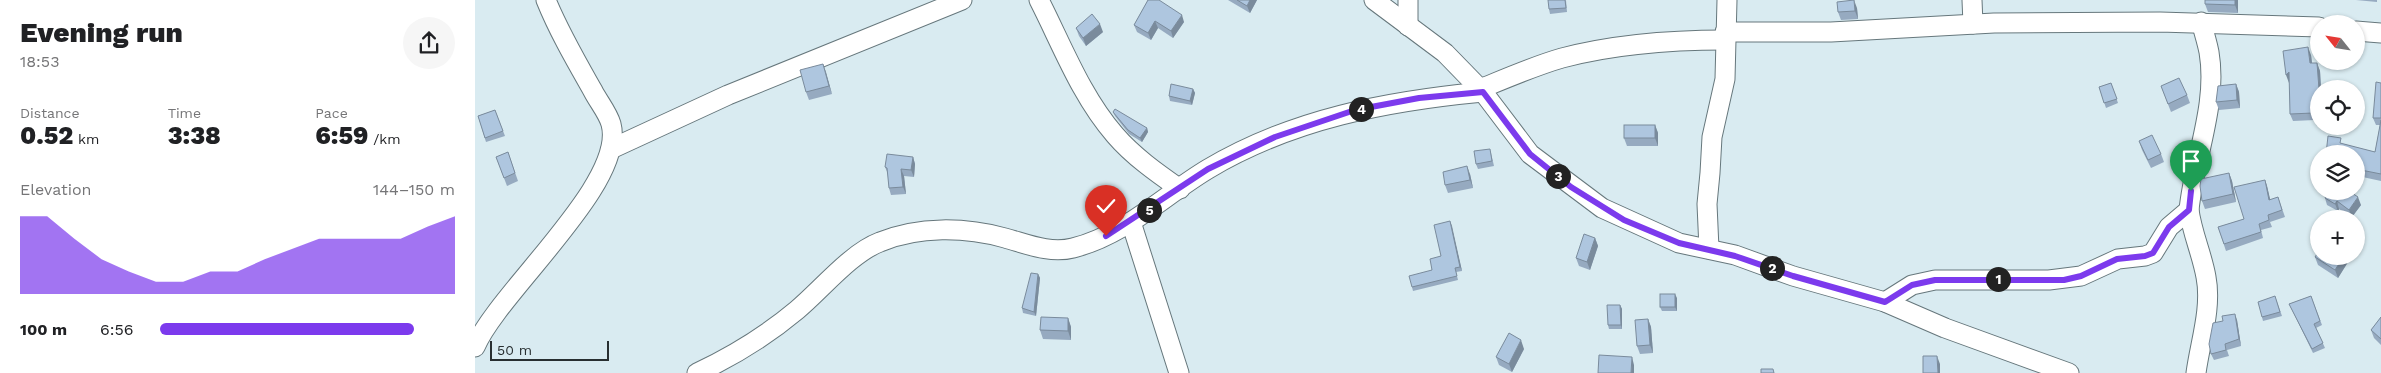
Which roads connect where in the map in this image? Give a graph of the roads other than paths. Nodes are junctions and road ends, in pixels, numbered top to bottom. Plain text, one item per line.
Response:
1 (546, 0) edge
2 (962, 0) edge
3 (1039, 0) edge
4 (1374, 0) edge
5 (1408, 0) edge
6 (1727, 0) edge
7 (1972, 0) edge
8 (2201, 22) junction
9 (1973, 24) junction
10 (1408, 26) junction
11 (2310, 27) edge
12 (2365, 32) edge
13 (2381, 33) edge
14 (1725, 36) junction
15 (1482, 90) junction
16 (611, 149) junction
17 (1180, 189) junction
18 (2189, 210) junction
19 (1131, 222) junction
20 (1709, 249) junction
21 (1885, 302) junction
22 (475, 347) edge
23 (697, 373) edge
24 (1179, 373) edge
25 (2069, 373) edge
26 (2196, 373) edge

1 - 16 street
2 - 16 street
3 - 17 street
4 - 10 street
5 - 10 street
6 - 14 street
7 - 9 street
8 - 9 street
8 - 11 street
8 - 18 street
9 - 14 street
10 - 15 street
12 - 13 street
14 - 15 street
14 - 20 street
15 - 17 street
15 - 20 street
16 - 22 street
17 - 19 street
18 - 21 street
18 - 26 street
19 - 23 street
19 - 24 street
20 - 21 street
21 - 25 street

